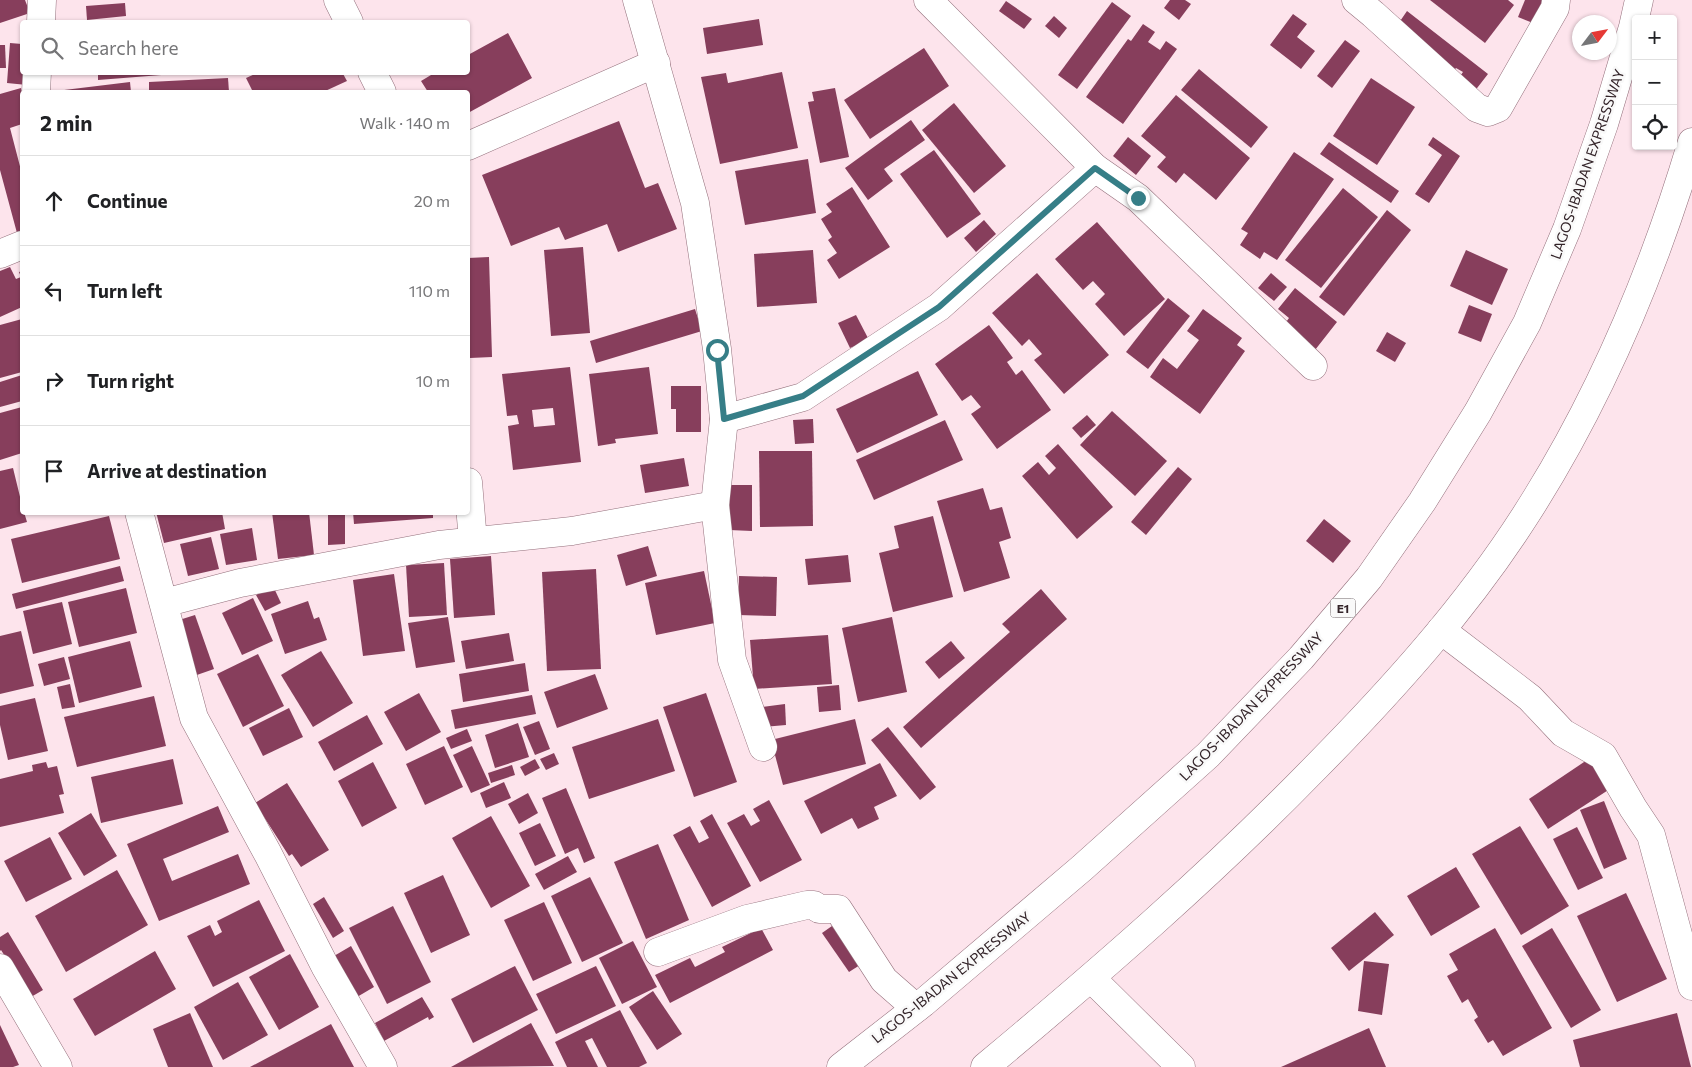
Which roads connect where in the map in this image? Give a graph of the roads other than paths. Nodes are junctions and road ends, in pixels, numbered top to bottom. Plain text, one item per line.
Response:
1 (42, 0) edge
2 (338, 0) edge
3 (637, 0) edge
4 (928, 0) edge
5 (1356, 0) edge
6 (1556, 0) edge
7 (1639, 0) edge
8 (41, 20) edge
9 (347, 20) edge
10 (656, 63) junction
11 (37, 75) edge
12 (374, 75) edge
13 (36, 90) edge
14 (381, 90) edge
15 (1692, 142) edge
16 (470, 145) edge
17 (1095, 168) junction
18 (20, 245) edge
19 (0, 254) edge
20 (1313, 366) dead end
21 (724, 419) junction
22 (716, 505) junction
23 (470, 506) edge
24 (140, 515) edge
25 (473, 541) junction
26 (164, 603) junction
27 (1441, 630) junction
28 (763, 747) dead end
29 (658, 952) dead end
30 (0, 968) edge
31 (1091, 978) junction
32 (1692, 986) edge
33 (916, 1008) junction
34 (58, 1067) edge
35 (384, 1067) edge
36 (841, 1067) edge
37 (985, 1067) edge
38 (1181, 1067) edge

1 - 8 main road
2 - 9 main road
3 - 10 main road
4 - 17 main road
5 - 6 main road
7 - 33 main road, LAGOS-IBADAN EXPRESSWAY / E1
10 - 16 main road
10 - 21 main road
11 - 13 main road
12 - 14 main road
15 - 27 main road
17 - 20 main road
17 - 21 main road
18 - 19 main road
21 - 22 main road
22 - 25 main road
22 - 28 main road
23 - 25 main road
24 - 26 main road
25 - 26 main road
26 - 35 main road
27 - 31 main road
27 - 32 main road
29 - 33 main road
30 - 34 main road
31 - 37 main road
31 - 38 main road
33 - 36 main road, LAGOS-IBADAN EXPRESSWAY / E1

